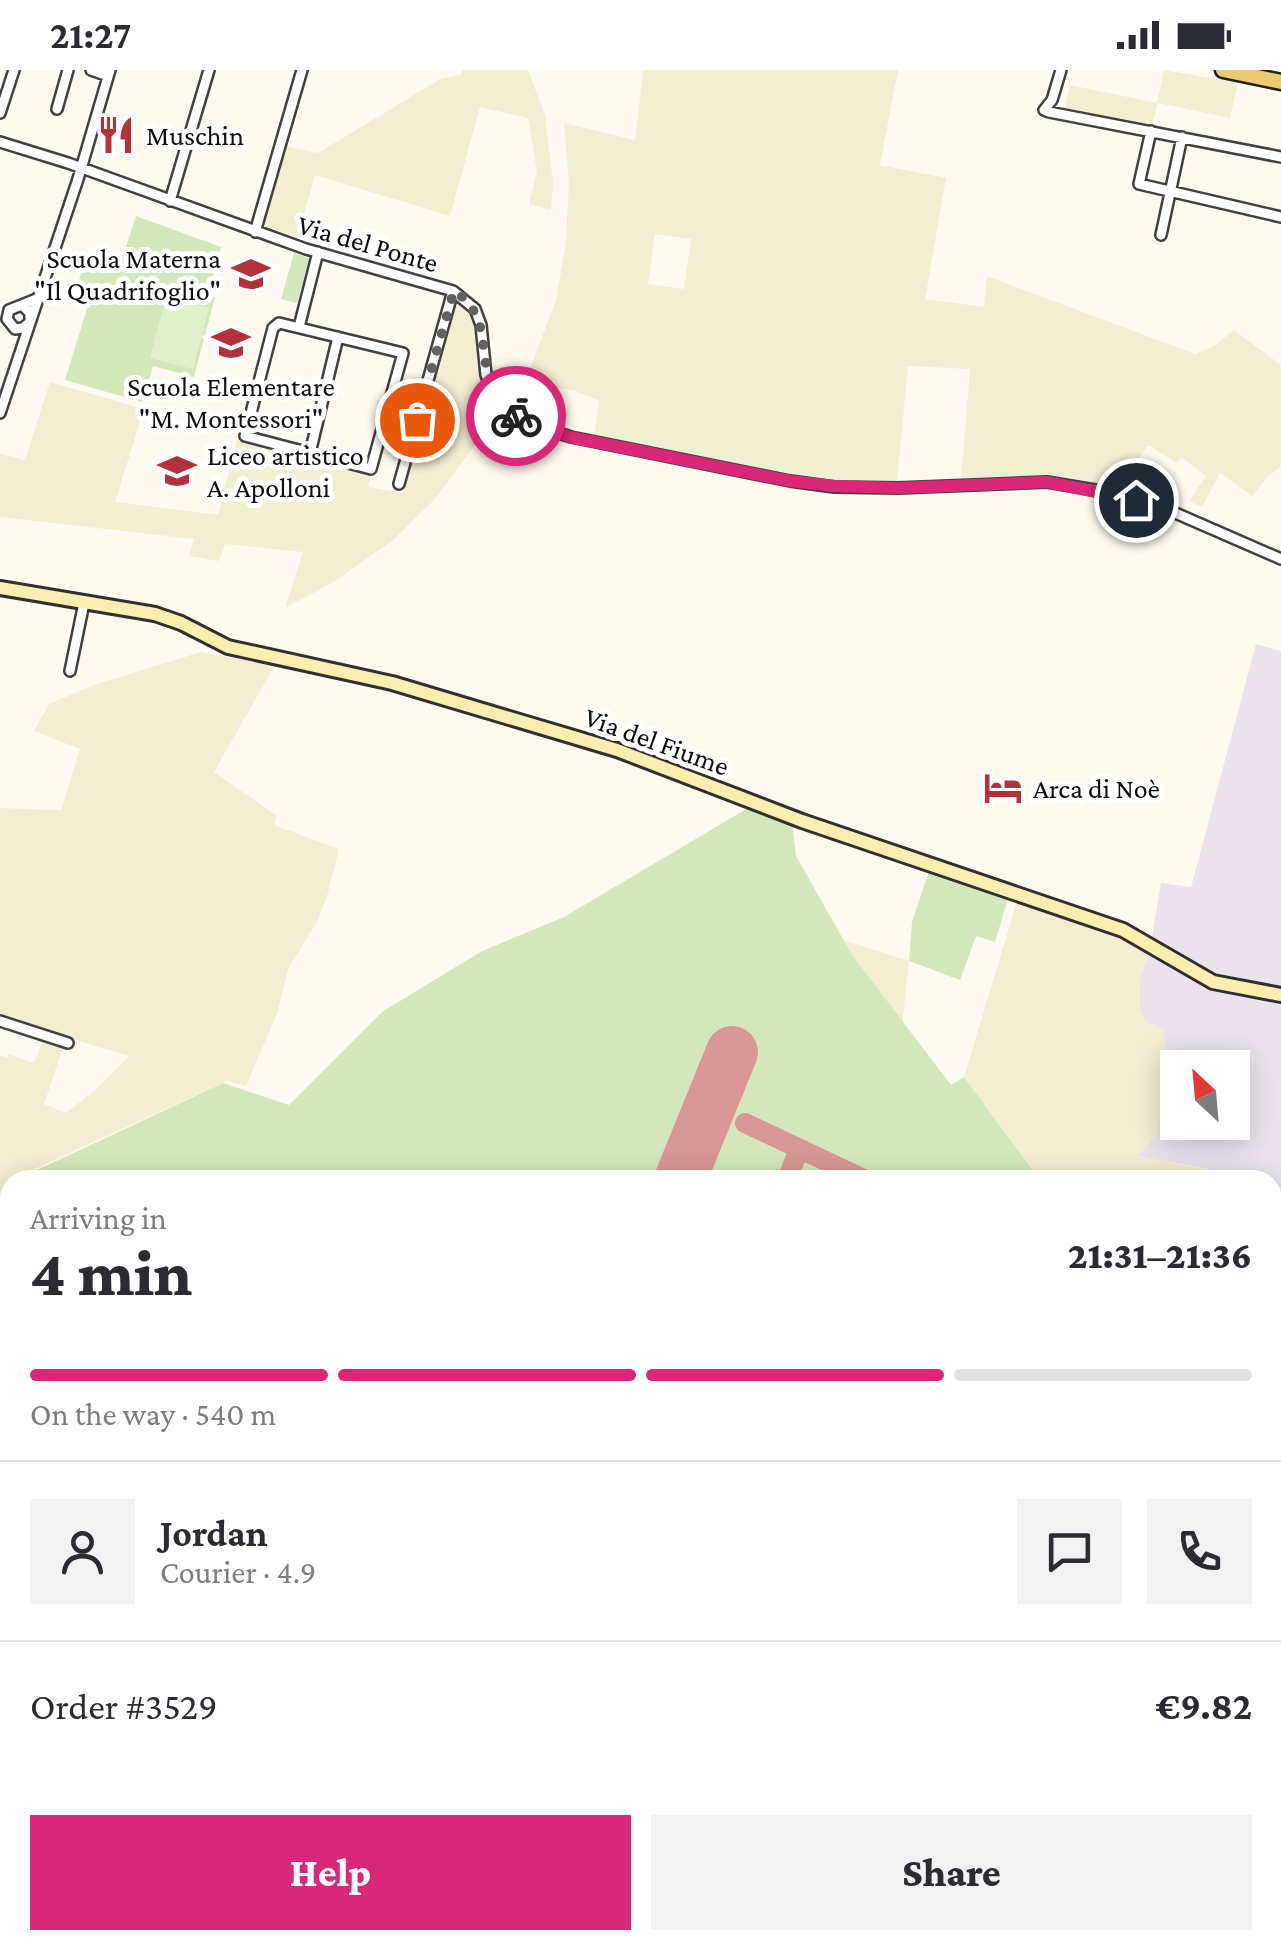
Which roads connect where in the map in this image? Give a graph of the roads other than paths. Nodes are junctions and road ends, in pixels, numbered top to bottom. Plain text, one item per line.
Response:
1 (14, 70) edge
2 (68, 70) edge
3 (91, 70) edge
4 (209, 70) edge
5 (302, 70) edge
6 (1223, 70) edge
7 (1062, 72) edge
8 (109, 73) edge
9 (1281, 82) edge
10 (1052, 100) junction
11 (56, 110) dead end
12 (0, 113) edge
13 (1060, 113) junction
14 (1151, 131) junction
15 (1182, 137) junction
16 (0, 142) edge
17 (84, 153) junction
18 (1281, 157) edge
19 (68, 163) junction
20 (79, 174) junction
21 (1170, 192) junction
22 (170, 201) junction
23 (1281, 216) edge
24 (255, 232) junction
25 (1161, 235) dead end
26 (318, 252) junction
27 (454, 291) junction
28 (40, 298) junction
29 (23, 306) junction
30 (30, 322) junction
31 (299, 327) junction
32 (15, 329) junction
33 (338, 337) junction
34 (23, 347) junction
35 (0, 413) edge
36 (310, 453) junction
37 (399, 484) dead end
38 (1281, 558) edge
39 (0, 590) edge
40 (84, 603) junction
41 (70, 671) dead end
42 (1281, 996) edge
43 (0, 1022) edge
44 (68, 1042) dead end

1 - 12 street
2 - 11 street
3 - 8 street
4 - 22 street
5 - 24 street
6 - 9 main road
7 - 10 street
8 - 17 street
10 - 13 street
10 - 13 street
13 - 14 street
14 - 15 street
14 - 21 street
15 - 18 street
15 - 21 street
16 - 19 street
17 - 19 street
17 - 20 street
19 - 20 street
20 - 22 street, Via del Ponte
20 - 28 street
21 - 23 street
21 - 25 street
22 - 24 street, Via del Ponte
24 - 26 street, Via del Ponte
26 - 27 street, Via del Ponte
26 - 31 street
27 - 37 street
27 - 38 street, Via del Ponte
28 - 29 street
28 - 30 street
29 - 30 street
29 - 32 street
30 - 32 street
30 - 34 street
31 - 33 street
31 - 36 street
32 - 34 street
33 - 36 street
33 - 36 street
34 - 35 street
39 - 40 street, Via del Fiume
40 - 41 street
40 - 42 street, Via del Fiume
43 - 44 street

